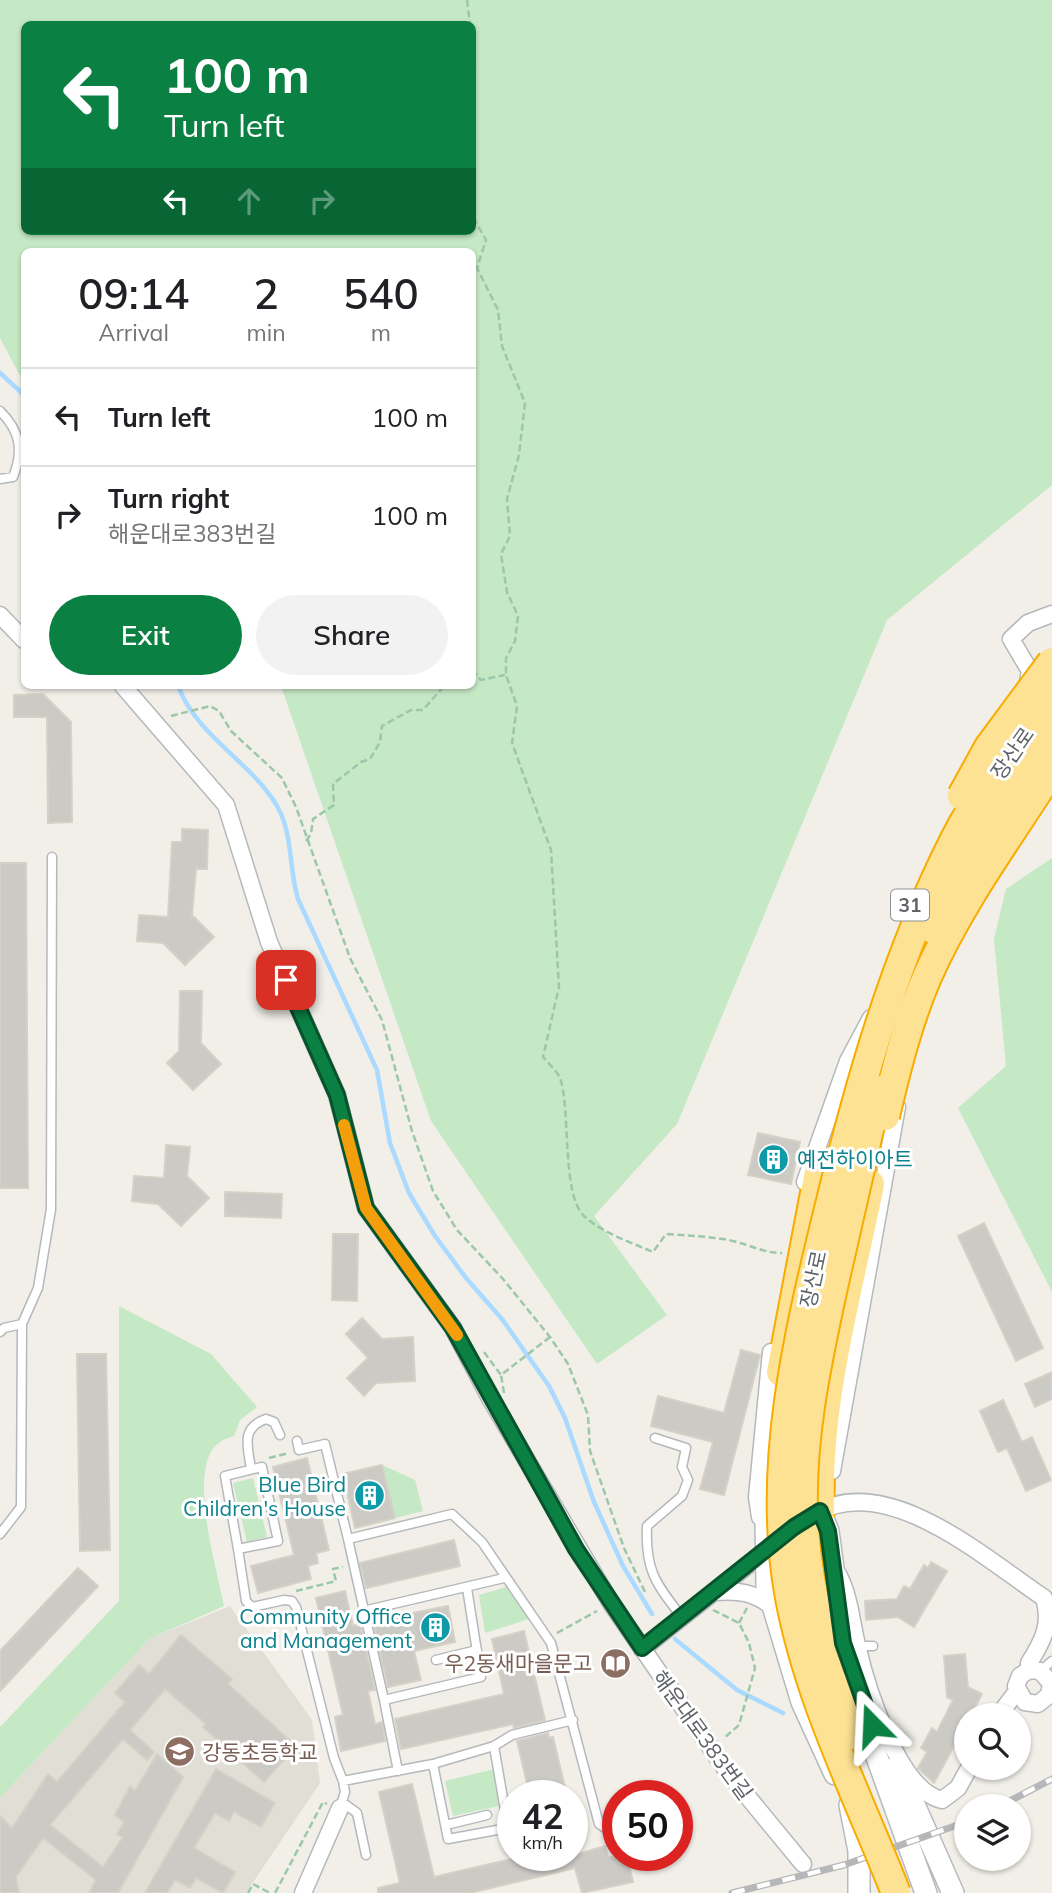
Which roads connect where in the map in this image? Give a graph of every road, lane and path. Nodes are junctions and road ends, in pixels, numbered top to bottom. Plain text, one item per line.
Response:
1 (467, 0) edge
2 (470, 21) edge
3 (476, 222) edge
4 (0, 411) edge
5 (0, 479) edge
6 (1052, 614) edge
7 (0, 615) edge
8 (21, 637) edge
9 (1052, 662) edge
10 (476, 674) edge
11 (506, 675) junction
12 (125, 689) edge
13 (443, 689) edge
14 (1052, 696) edge
15 (162, 718) dead end
16 (1052, 734) edge
17 (1052, 756) edge
18 (1052, 769) edge
19 (306, 841) junction
20 (52, 856) dead end
21 (894, 973) junction
22 (918, 981) junction
23 (790, 1253) junction
24 (22, 1324) junction
25 (0, 1332) edge
26 (550, 1337) junction
27 (512, 1368) dead end
28 (281, 1435) dead end
29 (655, 1438) dead end
30 (298, 1446) joint
31 (770, 1448) joint
32 (262, 1467) junction
33 (251, 1469) junction
34 (820, 1511) junction
35 (0, 1534) edge
36 (348, 1539) junction
37 (239, 1549) junction
38 (767, 1550) junction
39 (832, 1562) junction
40 (353, 1565) junction
41 (505, 1578) junction
42 (467, 1588) junction
43 (659, 1589) junction
44 (709, 1596) junction
45 (292, 1601) junction
46 (611, 1603) junction
47 (774, 1608) junction
48 (363, 1611) junction
49 (681, 1616) junction
50 (548, 1638) junction
51 (642, 1648) junction
52 (477, 1650) junction
53 (436, 1660) dead end
54 (1040, 1667) edge
55 (1051, 1689) edge
56 (1017, 1691) junction
57 (384, 1700) junction
58 (1008, 1703) edge
59 (1045, 1706) edge
60 (864, 1707) junction
61 (573, 1720) junction
62 (494, 1746) junction
63 (712, 1749) junction
64 (433, 1764) junction
65 (398, 1771) junction
66 (962, 1780) edge
67 (343, 1782) junction
68 (341, 1805) junction
69 (850, 1805) junction
70 (487, 1815) dead end
71 (446, 1825) junction
72 (602, 1826) edge
73 (366, 1855) dead end
74 (803, 1864) dead end
75 (943, 1872) junction
76 (248, 1893) edge
77 (272, 1893) edge
78 (303, 1893) edge
79 (859, 1893) edge
80 (880, 1893) edge
81 (896, 1893) edge
82 (917, 1893) edge
83 (926, 1893) edge
84 (947, 1893) edge
85 (953, 1893) edge

1 - 2 path
3 - 11 path
4 - 5 lane
6 - 21 street
7 - 8 street
9 - 31 highway, 31, bridge
10 - 11 path
11 - 23 path
12 - 46 street, 해운대로383번길
13 - 19 path
14 - 81 highway, 장산로, bridge
15 - 19 path
16 - 82 highway, 장산로, bridge
17 - 22 street
18 - 34 highway, bridge
19 - 26 path
20 - 24 lane
21 - 22 street
21 - 23 street
22 - 34 street
23 - 38 street
24 - 25 lane
24 - 35 lane
26 - 27 path
26 - 43 path
28 - 33 lane
29 - 43 lane
30 - 32 path
30 - 36 lane
31 - 38 main road, 31
32 - 33 lane
32 - 37 lane
33 - 37 lane
34 - 38 street
34 - 39 main road
34 - 54 street
36 - 40 lane
36 - 41 lane
37 - 45 lane
38 - 44 street
38 - 47 main road, 31
39 - 60 main road
39 - 66 street
40 - 45 path
40 - 48 lane
41 - 42 lane
41 - 50 lane
42 - 48 lane
42 - 52 lane
43 - 49 lane
44 - 47 street
44 - 49 street
44 - 63 path
45 - 67 lane
46 - 50 path
46 - 51 street, 해운대로383번길
47 - 69 main road, 31
48 - 57 lane
49 - 51 street
50 - 61 lane
51 - 63 street, 해운대로383번길
52 - 53 lane
52 - 57 lane
54 - 55 street
54 - 56 street
55 - 59 street
56 - 58 street
56 - 59 street
57 - 65 lane
60 - 75 main road
60 - 83 main road
61 - 62 lane
61 - 72 lane
62 - 64 lane
62 - 71 lane
63 - 74 street, 해운대로383번길
64 - 65 lane
64 - 71 lane
65 - 67 lane
67 - 68 lane
68 - 73 lane
68 - 77 path
68 - 78 street
69 - 79 main road
69 - 80 main road, 31
70 - 71 lane
75 - 84 main road
75 - 85 main road
76 - 77 path

